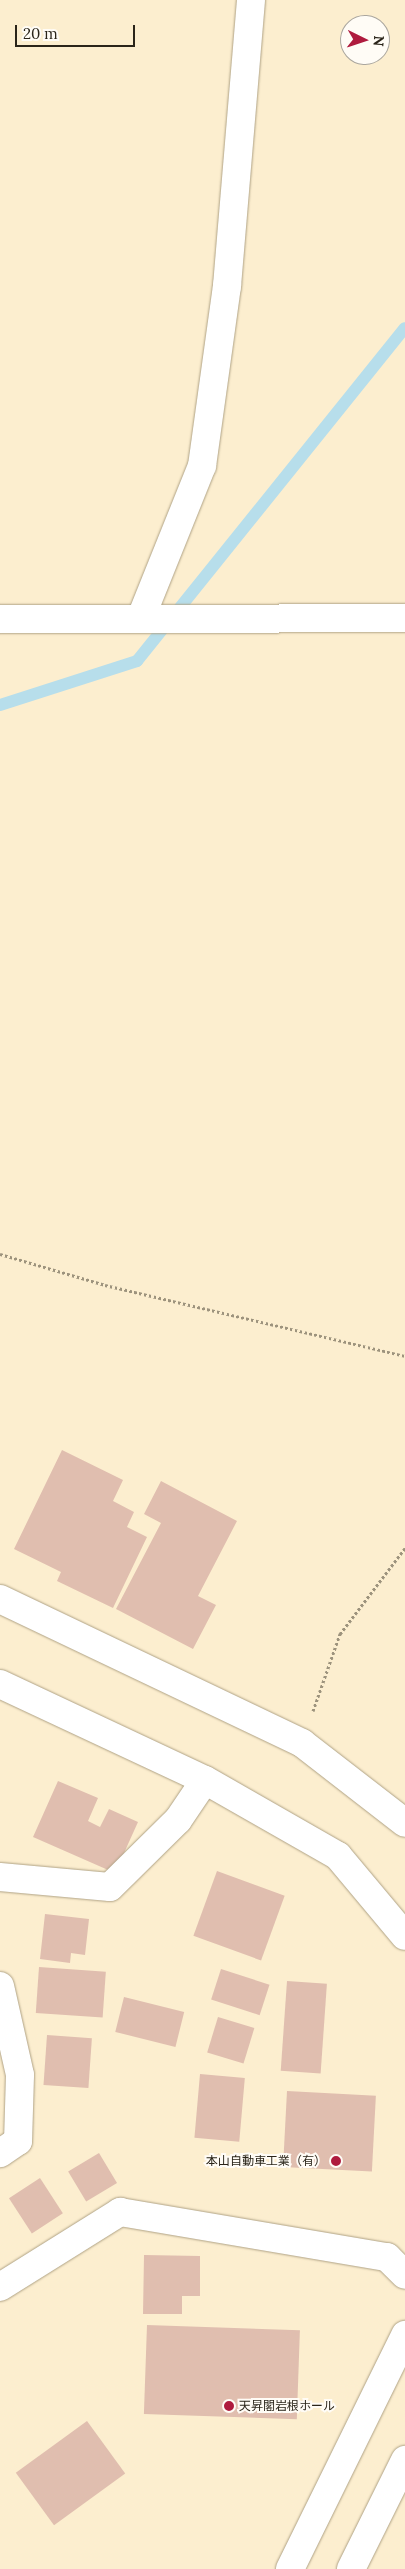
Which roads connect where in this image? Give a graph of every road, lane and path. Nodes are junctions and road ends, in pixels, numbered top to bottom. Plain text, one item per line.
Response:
1 (251, 0) edge
2 (142, 615) junction
3 (405, 618) edge
4 (0, 619) edge
5 (0, 1254) edge
6 (405, 1356) edge
7 (405, 1548) edge
8 (0, 1599) edge
9 (0, 1684) edge
10 (302, 1742) junction
11 (205, 1780) junction
12 (405, 1823) edge
13 (0, 1877) edge
14 (405, 1936) edge
15 (0, 1986) edge
16 (0, 2153) edge
17 (405, 2276) edge
18 (0, 2287) edge
19 (405, 2335) edge
20 (405, 2460) edge
21 (290, 2569) edge
22 (351, 2569) edge

1 - 2 street
2 - 3 street
2 - 4 street
5 - 6 path
7 - 10 path
8 - 10 street
9 - 11 street
10 - 12 street
11 - 13 street
11 - 14 street
15 - 16 street
17 - 18 street
19 - 21 street
20 - 22 street

